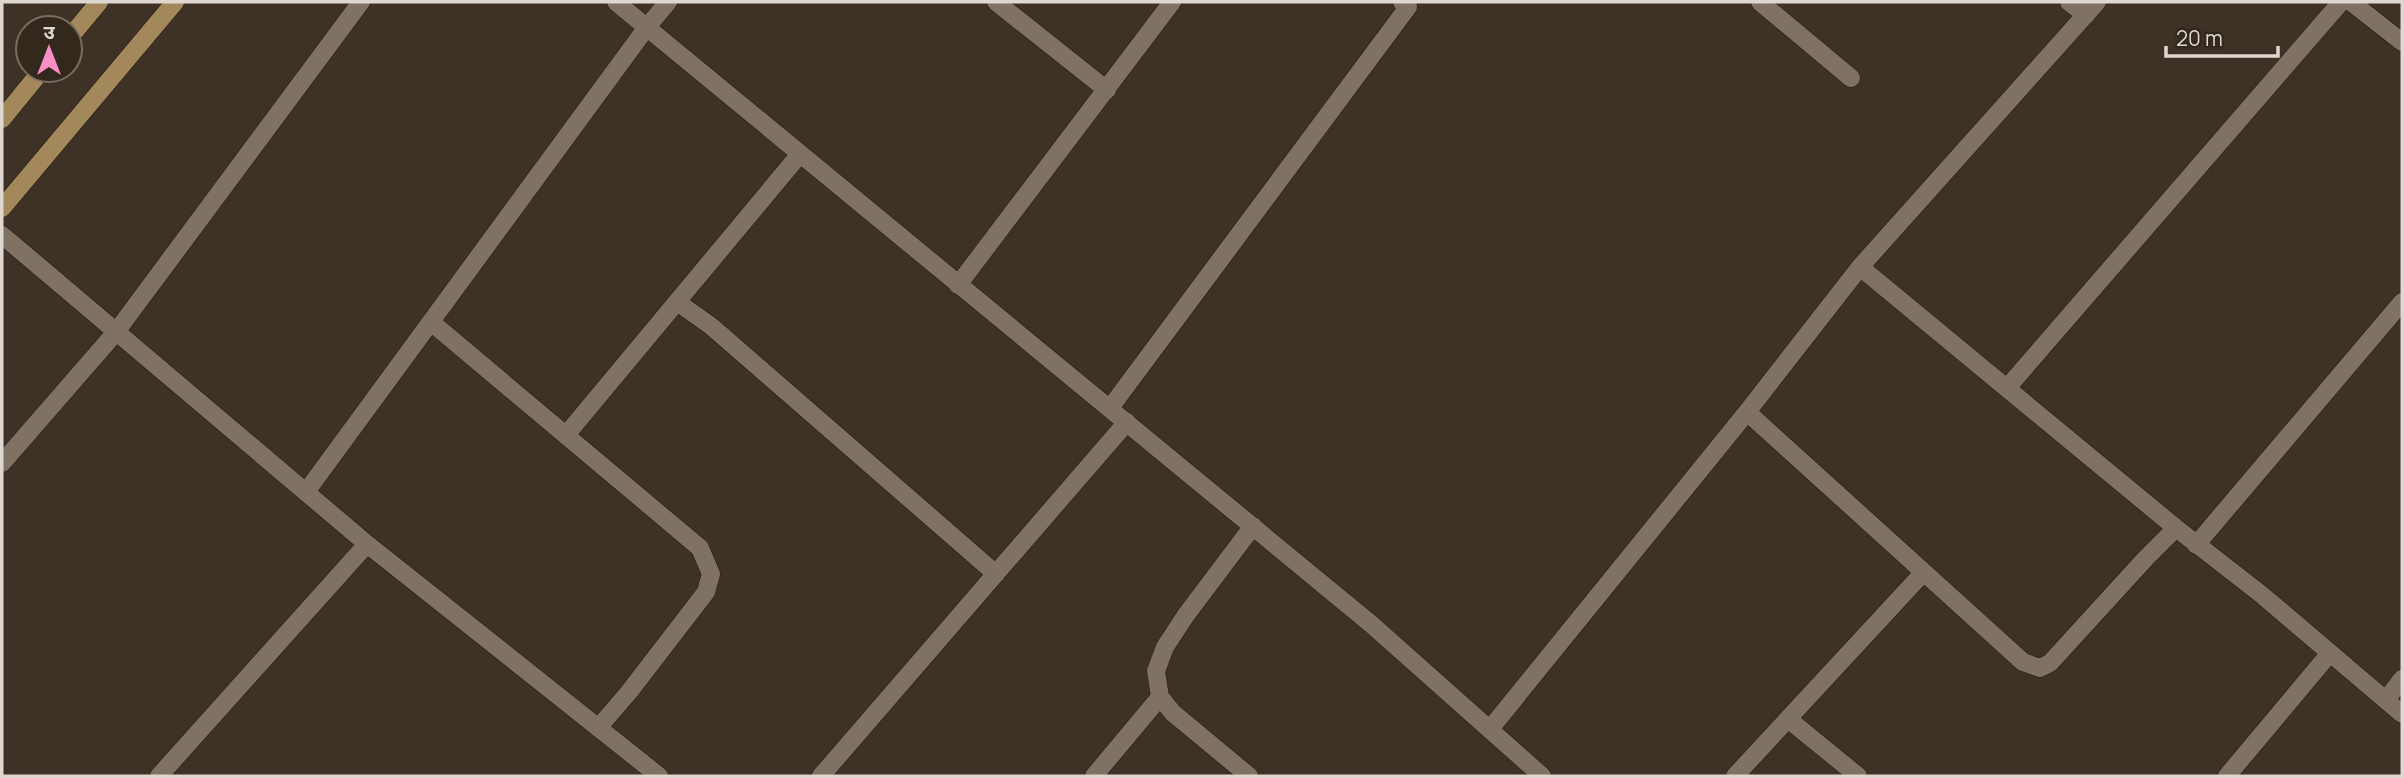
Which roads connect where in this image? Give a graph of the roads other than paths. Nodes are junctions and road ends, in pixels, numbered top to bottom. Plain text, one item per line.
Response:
1 (99, 2) edge
2 (175, 2) edge
3 (360, 2) edge
4 (616, 2) edge
5 (668, 2) edge
6 (996, 2) edge
7 (1172, 2) edge
8 (1759, 2) edge
9 (2069, 2) edge
10 (2341, 2) edge
11 (2351, 2) edge
12 (1408, 4) edge
13 (2091, 8) edge
14 (84, 20) edge
15 (647, 27) junction
16 (2402, 42) edge
17 (1851, 78) dead end
18 (29, 84) edge
19 (1107, 90) junction
20 (4, 111) edge
21 (800, 154) junction
22 (2, 208) edge
23 (2, 235) edge
24 (1860, 267) junction
25 (958, 285) junction
26 (677, 302) junction
27 (2402, 302) edge
28 (431, 322) junction
29 (116, 332) junction
30 (2007, 388) junction
31 (1110, 408) junction
32 (1747, 412) junction
33 (1127, 422) junction
34 (566, 435) junction
35 (2, 463) edge
36 (306, 492) junction
37 (1253, 526) junction
38 (2176, 528) junction
39 (367, 544) junction
40 (2196, 545) junction
41 (1923, 573) junction
42 (996, 574) junction
43 (2330, 653) junction
44 (2402, 679) edge
45 (1160, 697) junction
46 (2386, 700) junction
47 (2402, 714) edge
48 (1788, 719) junction
49 (598, 728) junction
50 (1490, 729) junction
51 (159, 776) edge
52 (659, 776) edge
53 (821, 776) edge
54 (1094, 776) edge
55 (1249, 776) edge
56 (1542, 776) edge
57 (1735, 776) edge
58 (1858, 776) edge
59 (2227, 776) edge

1 - 14 main road
2 - 22 main road
3 - 29 street
4 - 15 street
5 - 15 street
6 - 19 street
7 - 19 street
8 - 17 street
9 - 13 street
10 - 30 street
11 - 16 street
12 - 31 street
13 - 24 street
15 - 21 street
15 - 28 street
18 - 20 main road
19 - 25 street
21 - 25 street
21 - 26 street
23 - 29 street
24 - 30 street
24 - 32 street
25 - 31 street
26 - 34 street
26 - 42 street
27 - 40 street
28 - 34 street
28 - 36 street
29 - 35 street
29 - 36 street
30 - 38 street
31 - 33 street
32 - 41 street
32 - 50 street
33 - 37 street
33 - 42 street
34 - 49 street
36 - 39 street
37 - 45 street
37 - 50 street
38 - 40 street
38 - 41 street
39 - 49 street
39 - 51 street
40 - 43 street
41 - 48 street
42 - 53 street
43 - 46 street
43 - 59 street
44 - 46 street
45 - 54 street
45 - 55 street
46 - 47 street
48 - 57 street
48 - 58 street
49 - 52 street
50 - 56 street

